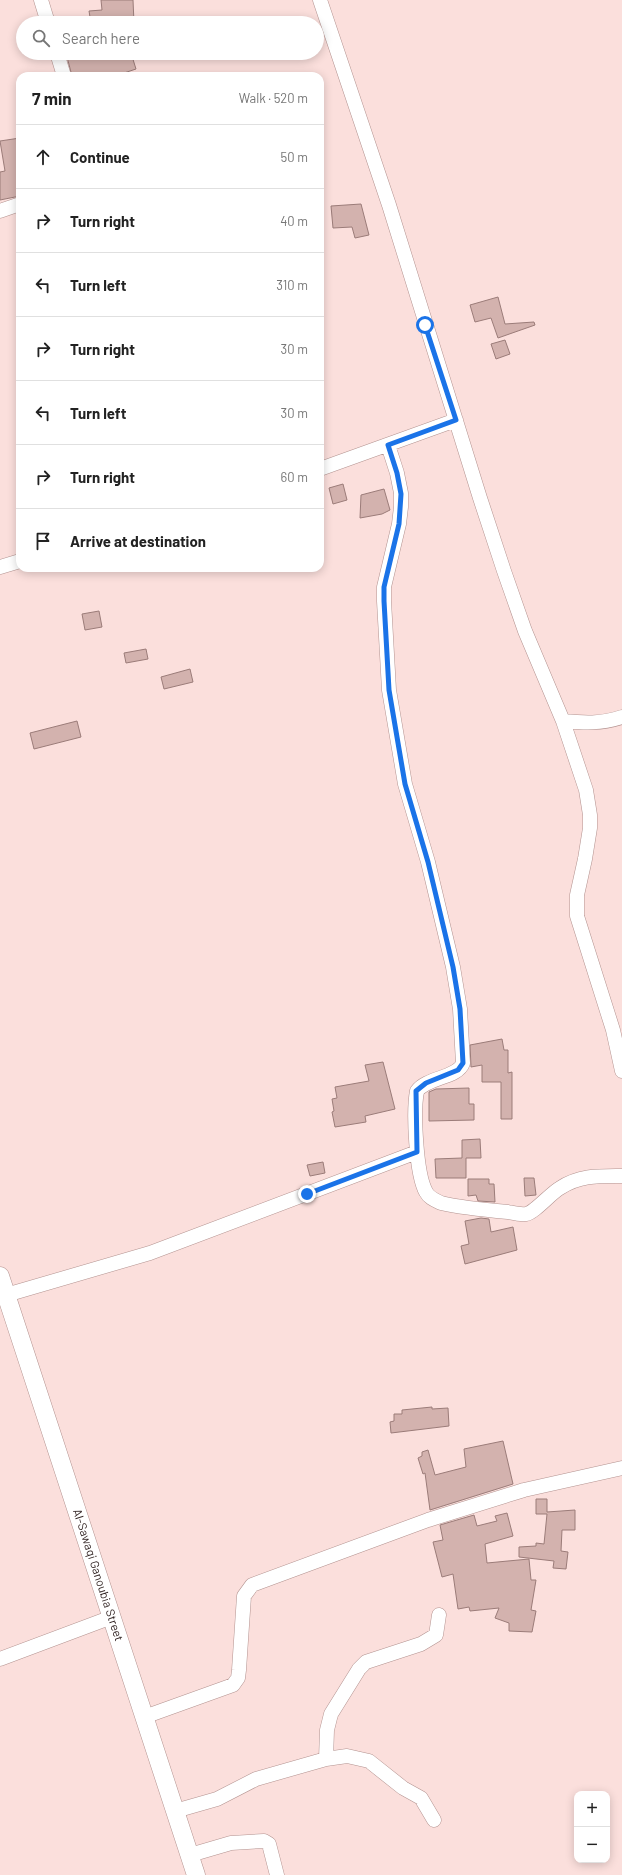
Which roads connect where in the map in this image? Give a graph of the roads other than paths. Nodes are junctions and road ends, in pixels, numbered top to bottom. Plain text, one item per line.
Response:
1 (41, 0) edge
2 (320, 0) edge
3 (46, 16) edge
4 (59, 60) edge
5 (63, 72) edge
6 (16, 205) edge
7 (0, 211) edge
8 (456, 420) junction
9 (388, 445) junction
10 (324, 468) edge
11 (16, 562) edge
12 (0, 567) edge
13 (622, 717) edge
14 (563, 720) junction
15 (622, 1071) edge
16 (417, 1152) junction
17 (622, 1176) edge
18 (0, 1276) edge
19 (6, 1295) junction
20 (622, 1468) edge
21 (439, 1615) dead end
22 (112, 1617) junction
23 (0, 1659) edge
24 (144, 1717) junction
25 (326, 1759) junction
26 (175, 1811) junction
27 (434, 1820) dead end
28 (190, 1855) junction
29 (196, 1875) edge
30 (277, 1875) edge

1 - 3 street
2 - 8 street
4 - 5 street
6 - 7 street
8 - 9 street
8 - 14 street
9 - 10 street
9 - 16 street
11 - 12 street
13 - 14 street
14 - 15 street
16 - 17 street
16 - 19 street
18 - 19 street, Al-Sawaqi Ganoubia Street
19 - 22 street, Al-Sawaqi Ganoubia Street
20 - 24 street
21 - 25 street
22 - 23 street
22 - 24 street, Al-Sawaqi Ganoubia Street
24 - 26 street, Al-Sawaqi Ganoubia Street
25 - 26 street
25 - 27 street
26 - 28 street, Al-Sawaqi Ganoubia Street
28 - 29 street, Al-Sawaqi Ganoubia Street
28 - 30 street

